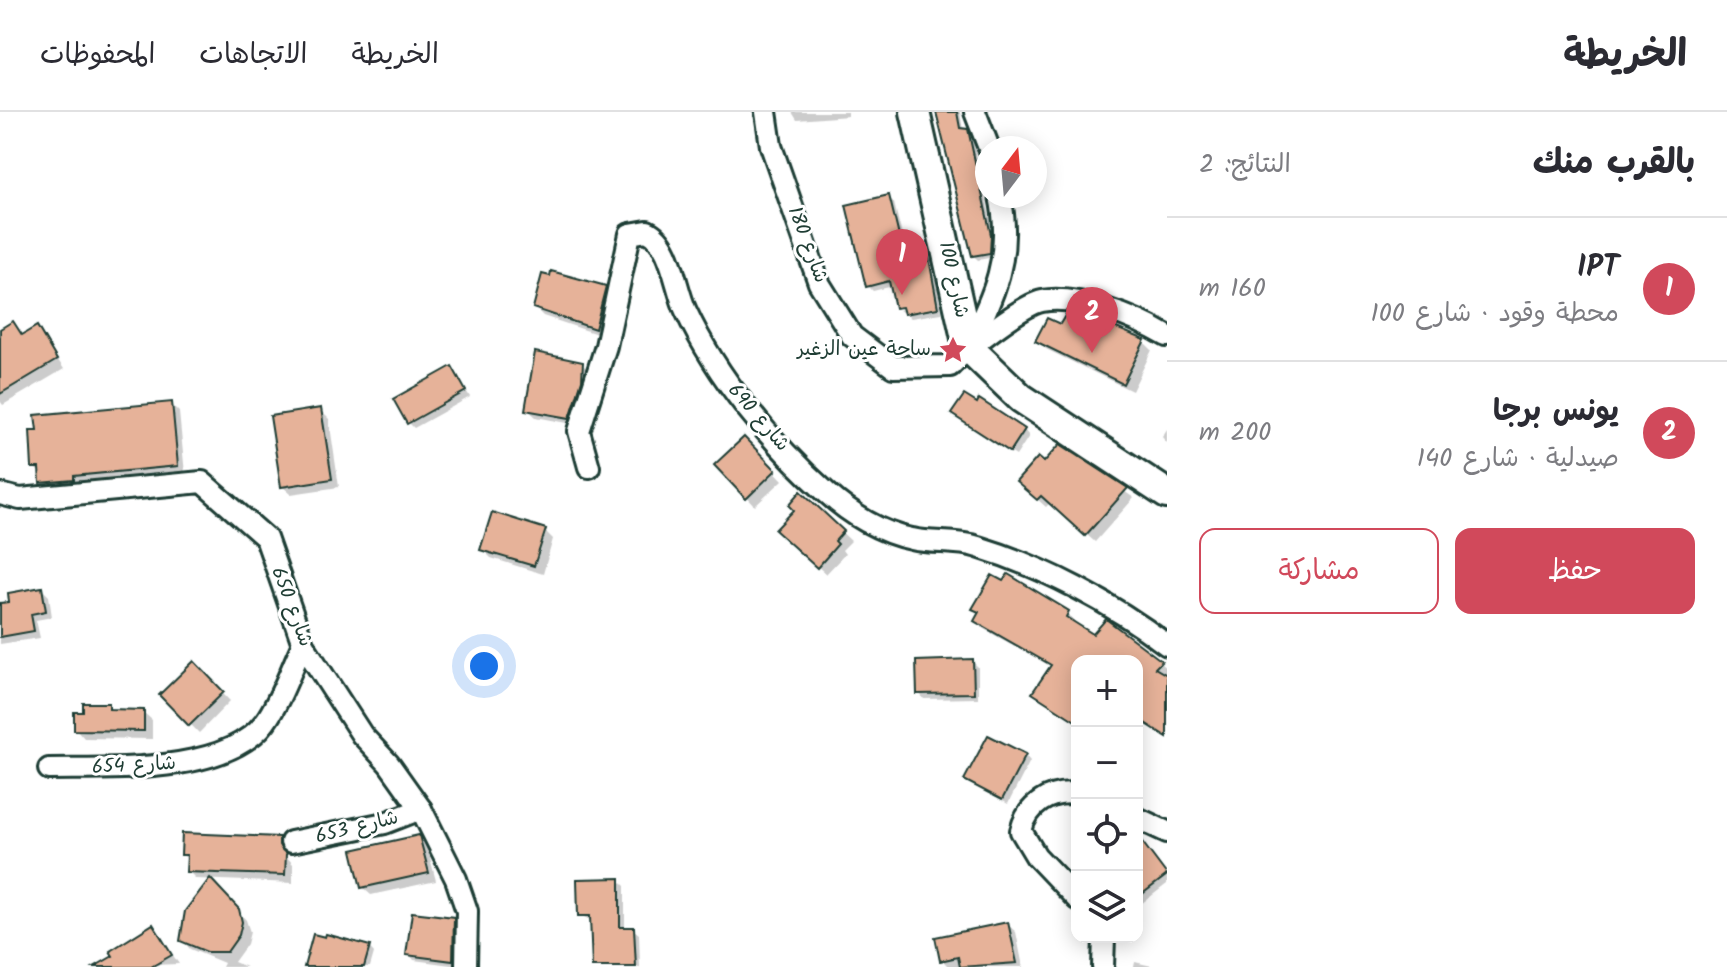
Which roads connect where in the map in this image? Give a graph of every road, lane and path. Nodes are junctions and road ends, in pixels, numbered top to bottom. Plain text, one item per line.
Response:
1 (766, 112) edge
2 (915, 112) edge
3 (975, 112) edge
4 (984, 136) edge
5 (1003, 208) edge
6 (1167, 336) edge
7 (968, 347) junction
8 (589, 467) dead end
9 (0, 494) edge
10 (1167, 494) edge
11 (303, 644) junction
12 (1167, 645) edge
13 (49, 769) dead end
14 (1071, 794) edge
15 (421, 809) junction
16 (1143, 821) edge
17 (1167, 832) edge
18 (291, 842) dead end
19 (1071, 893) edge
20 (1104, 943) edge
21 (466, 967) edge
22 (1103, 967) edge

1 - 7 street, شارع 180
2 - 7 main road, شارع 100
3 - 4 street
5 - 7 street
6 - 7 street, شارع 180
7 - 10 main road, شارع 100
8 - 12 street, شارع 690
9 - 11 street, شارع 650
11 - 13 street, شارع 654
11 - 15 street, شارع 650
14 - 19 street
15 - 18 street, شارع 653
15 - 21 street, شارع 650
16 - 17 street
20 - 22 street

